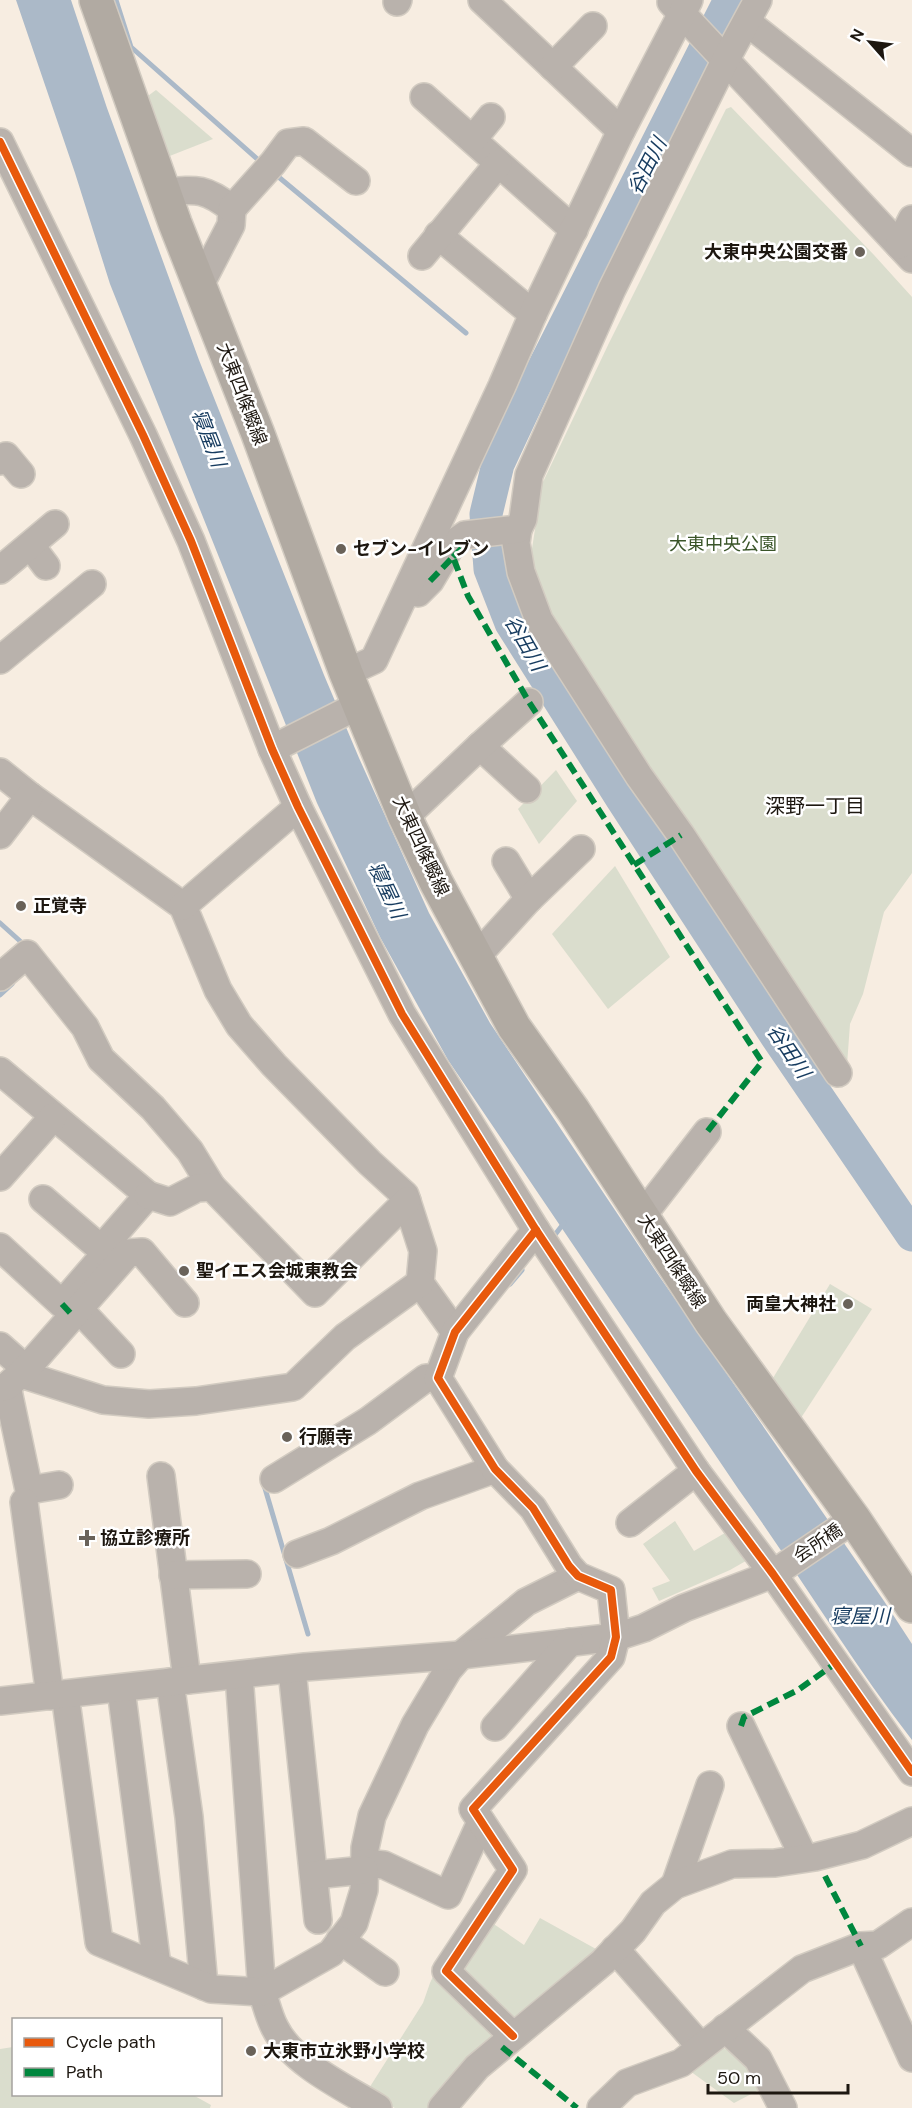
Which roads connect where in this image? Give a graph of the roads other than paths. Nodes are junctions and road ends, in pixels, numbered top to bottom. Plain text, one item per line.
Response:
1 (96, 0) edge
2 (499, 6) edge
3 (683, 9) edge
4 (753, 11) edge
5 (593, 26) dead end
6 (721, 54) junction
7 (553, 68) junction
8 (424, 97) dead end
9 (491, 117) dead end
10 (621, 131) junction
11 (473, 139) junction
12 (0, 142) edge
13 (912, 153) edge
14 (498, 164) junction
15 (356, 181) dead end
16 (165, 192) junction
17 (232, 209) junction
18 (912, 219) edge
19 (574, 230) junction
20 (905, 252) edge
21 (200, 285) junction
22 (533, 314) junction
23 (55, 524) dead end
24 (513, 530) junction
25 (0, 570) edge
26 (92, 584) dead end
27 (399, 609) junction
28 (1, 656) edge
29 (346, 673) junction
30 (529, 702) dead end
31 (351, 710) junction
32 (480, 746) junction
33 (276, 747) junction
34 (0, 772) edge
35 (527, 789) dead end
36 (30, 796) junction
37 (298, 807) junction
38 (405, 817) junction
39 (0, 835) edge
40 (581, 849) dead end
41 (506, 861) dead end
42 (529, 899) junction
43 (183, 906) junction
44 (477, 956) junction
45 (0, 977) edge
46 (0, 1071) edge
47 (838, 1073) dead end
48 (53, 1117) junction
49 (707, 1132) dead end
50 (0, 1177) edge
51 (212, 1187) junction
52 (148, 1195) junction
53 (43, 1199) dead end
54 (407, 1201) junction
55 (642, 1216) junction
56 (536, 1230) junction
57 (0, 1247) edge
58 (111, 1260) junction
59 (420, 1283) junction
60 (185, 1303) dead end
61 (79, 1309) junction
62 (455, 1332) junction
63 (0, 1346) edge
64 (122, 1354) dead end
65 (438, 1378) junction
66 (14, 1379) edge
67 (495, 1469) junction
68 (696, 1470) junction
69 (161, 1476) dead end
70 (273, 1479) dead end
71 (59, 1485) dead end
72 (24, 1502) dead end
73 (854, 1519) junction
74 (630, 1523) dead end
75 (297, 1554) dead end
76 (778, 1570) junction
77 (247, 1574) dead end
78 (173, 1575) junction
79 (579, 1576) junction
80 (904, 1593) edge
81 (616, 1637) junction
82 (570, 1642) junction
83 (461, 1655) junction
84 (292, 1670) junction
85 (239, 1675) junction
86 (178, 1681) junction
87 (121, 1689) junction
88 (58, 1695) junction
89 (0, 1701) edge
90 (741, 1726) dead end
91 (495, 1727) dead end
92 (912, 1772) edge
93 (710, 1785) dead end
94 (481, 1821) junction
95 (912, 1821) edge
96 (804, 1858) junction
97 (364, 1867) junction
98 (314, 1875) junction
99 (675, 1885) junction
100 (318, 1920) dead end
101 (912, 1922) edge
102 (340, 1941) junction
103 (861, 1946) junction
104 (615, 1949) junction
105 (157, 1966) junction
106 (385, 1972) dead end
107 (204, 1986) junction
108 (262, 1992) junction
109 (725, 2028) junction
110 (513, 2037) junction
111 (701, 2047) junction
112 (912, 2058) edge
113 (378, 2108) edge
114 (442, 2108) edge
115 (601, 2108) edge
116 (783, 2108) edge

1 - 16 main road, 大東四條畷線
2 - 7 street
3 - 6 street
3 - 10 street
4 - 6 street
4 - 13 street
5 - 7 street
6 - 20 street
6 - 24 street
7 - 10 street
8 - 11 street
9 - 11 street
10 - 19 street
11 - 14 street
12 - 33 street
14 - 19 street
14 - 22 street
15 - 17 street
16 - 17 street
16 - 21 main road, 大東四條畷線
17 - 21 street
18 - 20 street
19 - 22 street
21 - 29 main road, 大東四條畷線
22 - 27 street
23 - 25 street
24 - 27 street
24 - 47 street
26 - 28 street
27 - 29 street
29 - 31 main road, 大東四條畷線
30 - 32 street
31 - 33 street
31 - 38 main road, 大東四條畷線
32 - 35 street
32 - 38 street
33 - 37 street
34 - 36 street
36 - 39 street
36 - 43 street
37 - 43 street
37 - 56 street
38 - 44 main road, 大東四條畷線
40 - 42 street
41 - 42 street
42 - 44 street
43 - 54 street
44 - 55 main road, 大東四條畷線
45 - 51 street
46 - 48 street
48 - 50 street
48 - 52 street
49 - 55 street
51 - 52 street
51 - 54 street
52 - 58 street
53 - 58 street
54 - 59 street
55 - 73 main road, 大東四條畷線
56 - 62 street
56 - 68 street
57 - 58 street
58 - 60 street
58 - 61 street
59 - 62 street
59 - 66 street
61 - 64 street
61 - 66 street
62 - 65 street
63 - 66 street
65 - 67 street
65 - 70 street
66 - 71 street
67 - 75 street
67 - 79 street
68 - 74 street
68 - 76 street
69 - 78 street
72 - 88 street
73 - 76 street, 会所橋
73 - 80 main road, 大東四條畷線
76 - 81 street, 会所橋
76 - 92 street
77 - 78 street
78 - 86 street
79 - 81 street
79 - 83 street
81 - 82 street, 会所橋
81 - 94 street
82 - 83 street, 会所橋
82 - 91 street
83 - 84 street, 会所橋
83 - 97 street
84 - 85 street, 会所橋
84 - 98 street
85 - 86 street, 会所橋
85 - 108 street
86 - 87 street, 会所橋
86 - 107 street
87 - 88 street, 会所橋
87 - 105 street
88 - 89 street, 会所橋
88 - 105 street
90 - 96 street
93 - 99 street
94 - 97 street
94 - 110 street
95 - 96 street
96 - 99 street
97 - 98 street
97 - 102 street
98 - 100 street
99 - 104 street
101 - 103 street
102 - 106 street
102 - 108 street
103 - 109 street
103 - 112 street
104 - 110 street
104 - 111 street
105 - 107 street
107 - 108 street
108 - 113 street
109 - 111 street
109 - 116 street
110 - 114 street
111 - 115 street

